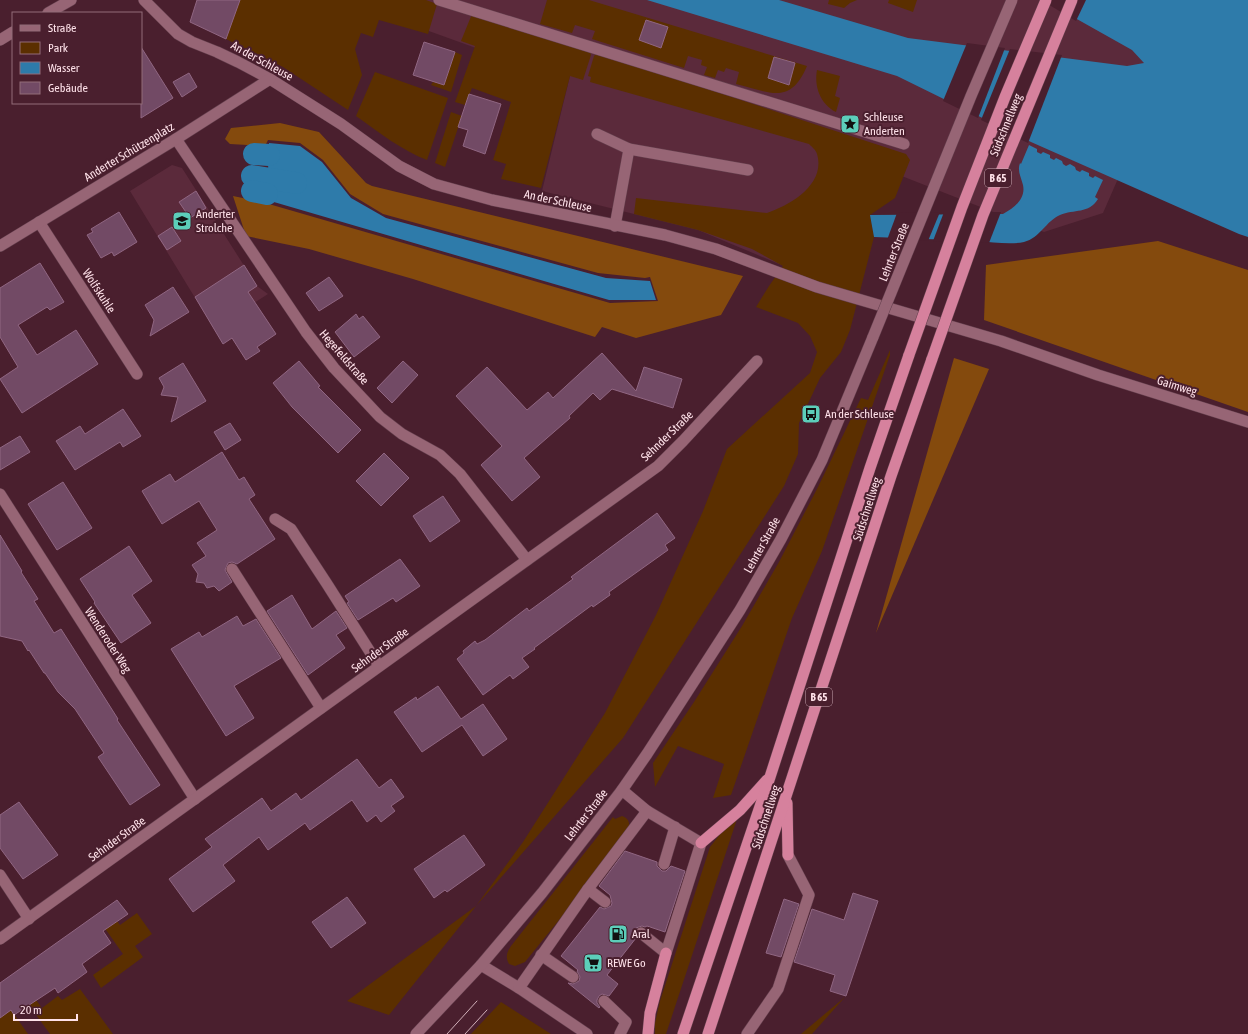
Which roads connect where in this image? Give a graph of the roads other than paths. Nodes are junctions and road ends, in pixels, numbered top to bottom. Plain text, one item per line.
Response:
1 (71, 0) edge
2 (144, 0) edge
3 (439, 0) edge
4 (1012, 0) edge
5 (1046, 0) edge
6 (1072, 0) edge
7 (50, 12) edge
8 (12, 33) edge
9 (0, 40) edge
10 (270, 80) junction
11 (597, 134) dead end
12 (176, 139) junction
13 (904, 144) dead end
14 (629, 149) junction
15 (748, 170) dead end
16 (39, 222) junction
17 (615, 226) junction
18 (0, 246) edge
19 (757, 361) dead end
20 (137, 374) dead end
21 (1098, 375) joint
22 (1248, 422) edge
23 (0, 494) edge
24 (275, 519) dead end
25 (527, 560) junction
26 (232, 569) dead end
27 (379, 666) junction
28 (320, 708) junction
29 (770, 777) junction
30 (622, 790) junction
31 (787, 794) junction
32 (194, 799) junction
33 (647, 811) junction
34 (675, 827) junction
35 (701, 842) junction
36 (788, 855) joint
37 (664, 864) dead end
38 (0, 875) edge
39 (588, 889) junction
40 (605, 902) dead end
41 (29, 919) junction
42 (641, 932) dead end
43 (0, 940) edge
44 (666, 953) junction
45 (541, 955) junction
46 (481, 965) junction
47 (573, 977) dead end
48 (519, 988) junction
49 (604, 1001) dead end
50 (416, 1034) edge
51 (587, 1034) edge
52 (620, 1034) edge
53 (648, 1034) edge
54 (684, 1034) edge
55 (708, 1034) edge
56 (747, 1034) edge

1 - 7 street
2 - 10 street, An der Schleuse
3 - 13 street
4 - 30 street, Lehrter Straße, bridge
5 - 29 highway, Südschnellweg / B 65, bridge
6 - 31 highway, Südschnellweg / B 65, bridge
8 - 9 street
10 - 12 street, Anderter Schützenplatz
10 - 17 street, An der Schleuse
11 - 14 street
12 - 16 street, Anderter Schützenplatz
12 - 25 street, Hegefeldstraße
14 - 15 street
14 - 17 street
16 - 18 street, Anderter Schützenplatz
16 - 20 street, Wolfskuhle
17 - 21 street, An der Schleuse
19 - 25 street, Sehnder Straße
21 - 22 street, Gaimweg
23 - 32 street, Wenderoder Weg
24 - 27 street
25 - 27 street, Sehnder Straße
26 - 28 street
27 - 28 street, Sehnder Straße
28 - 32 street, Sehnder Straße
29 - 35 highway
29 - 54 highway, Südschnellweg / B 65
30 - 33 street
30 - 46 street, Lehrter Straße
31 - 36 highway
31 - 55 highway, Südschnellweg / B 65
32 - 41 street, Sehnder Straße
33 - 34 street
33 - 39 street
34 - 35 street
34 - 37 street
35 - 44 street
36 - 56 street
38 - 41 street
39 - 40 street
39 - 45 street
41 - 43 street, Sehnder Straße
42 - 44 street
44 - 53 highway
45 - 47 street
45 - 48 street
46 - 48 street
46 - 50 street, Lehrter Straße
48 - 51 street
49 - 52 street

